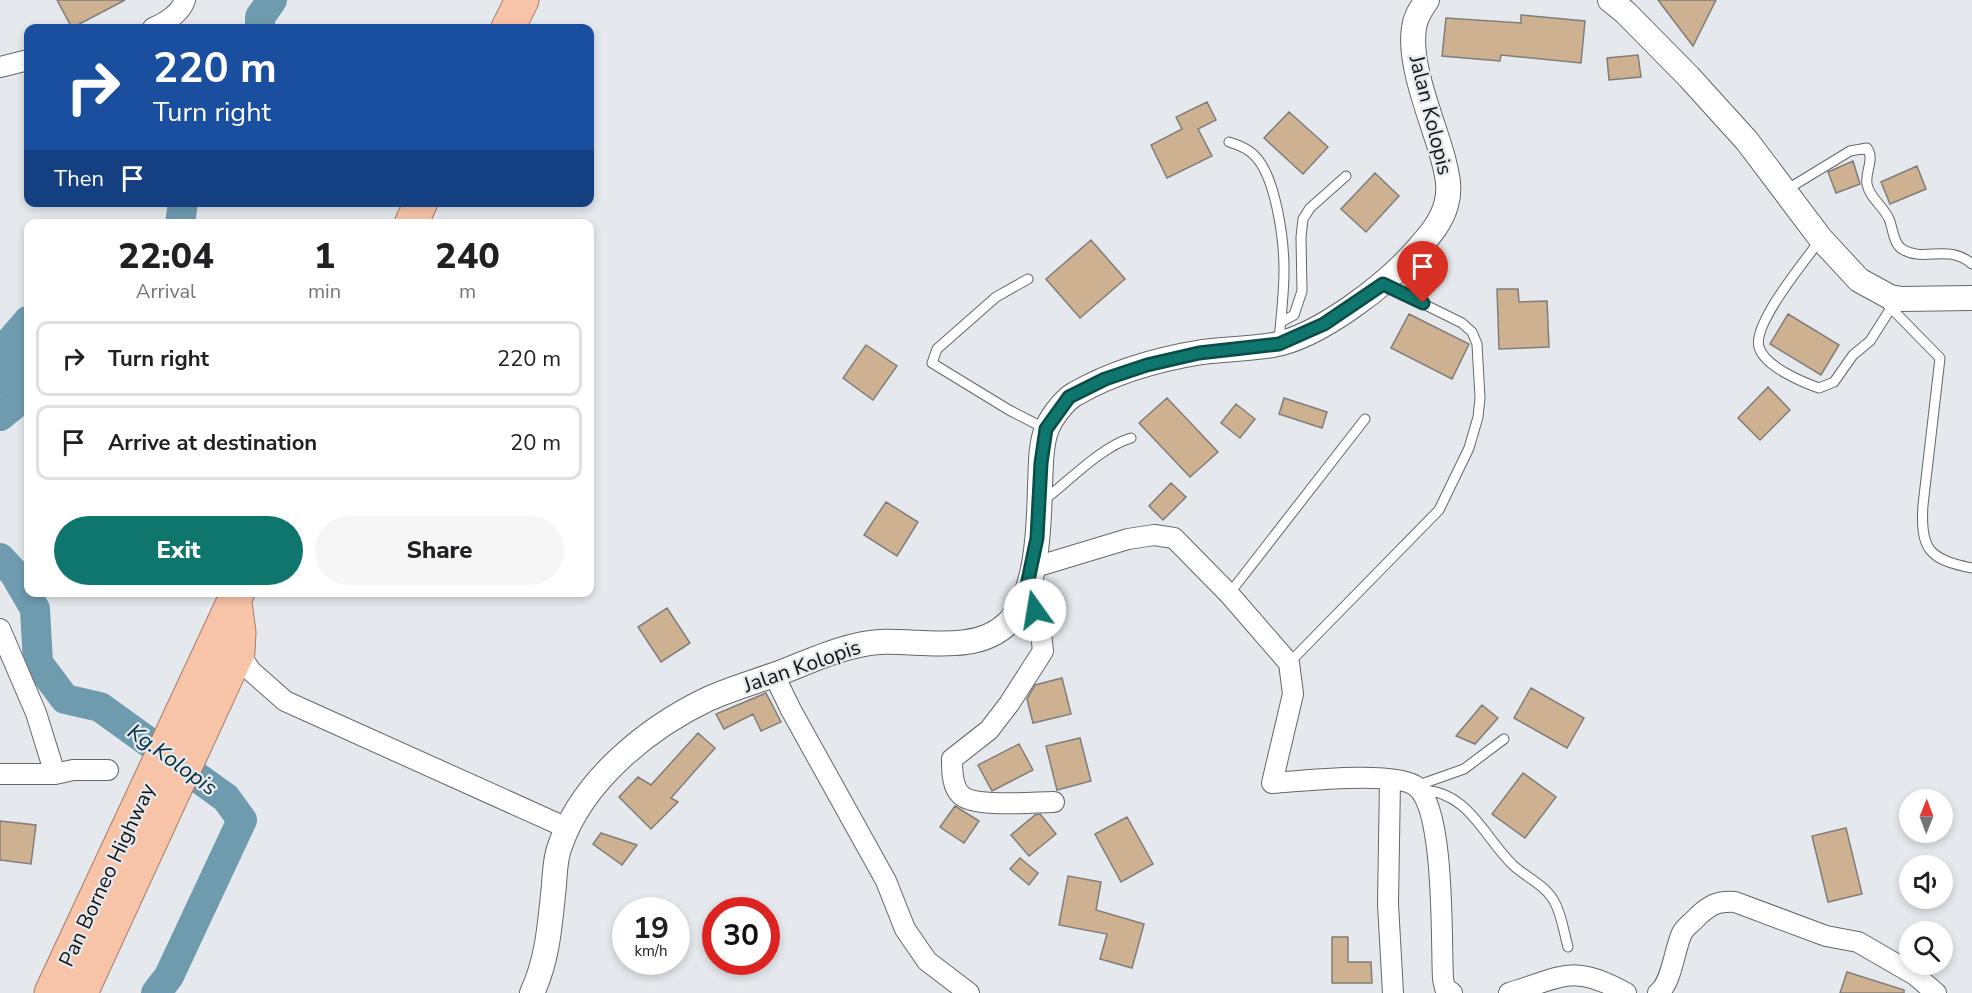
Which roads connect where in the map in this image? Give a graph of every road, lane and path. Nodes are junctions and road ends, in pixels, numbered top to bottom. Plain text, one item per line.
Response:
1 (185, 0) edge
2 (522, 0) edge
3 (1427, 0) edge
4 (1610, 0) edge
5 (164, 24) edge
6 (510, 24) edge
7 (24, 61) edge
8 (0, 67) edge
9 (1229, 142) dead end
10 (1346, 176) dead end
11 (1786, 190) junction
12 (1821, 238) junction
13 (1972, 264) edge
14 (1028, 279) dead end
15 (1383, 284) junction
16 (1874, 290) junction
17 (1972, 298) edge
18 (1891, 308) junction
19 (1280, 333) junction
20 (1365, 419) dead end
21 (1046, 429) junction
22 (1131, 438) dead end
23 (1040, 504) junction
24 (1972, 568) edge
25 (1029, 579) junction
26 (1229, 594) junction
27 (236, 597) edge
28 (236, 597) edge
29 (0, 629) edge
30 (238, 652) junction
31 (1289, 663) junction
32 (774, 675) junction
33 (212, 680) junction
34 (1504, 739) dead end
35 (108, 770) dead end
36 (64, 772) junction
37 (0, 774) edge
38 (1390, 780) junction
39 (1418, 788) junction
40 (1054, 802) dead end
41 (148, 820) junction
42 (567, 828) junction
43 (1568, 947) dead end
44 (51, 993) edge
45 (81, 993) edge
46 (532, 993) edge
47 (969, 993) edge
48 (1393, 993) edge
49 (1452, 993) edge
50 (1509, 993) edge
51 (1626, 993) edge
52 (1658, 993) edge
53 (1936, 993) edge

1 - 5 street
2 - 6 highway
3 - 15 street, Jalan Kolopis
4 - 11 street
7 - 8 street
9 - 19 lane
10 - 19 lane
11 - 12 street
11 - 13 lane
12 - 16 street
12 - 18 lane
14 - 21 lane
15 - 19 street, Jalan Kolopis
15 - 31 lane
16 - 17 street
16 - 18 lane
18 - 24 lane
19 - 21 street, Jalan Kolopis
20 - 26 lane
21 - 23 street, Jalan Kolopis
22 - 23 lane
23 - 25 street, Jalan Kolopis
25 - 26 street
25 - 32 street, Jalan Kolopis
25 - 40 street
26 - 31 street
27 - 30 highway
28 - 33 highway
29 - 36 street
30 - 33 highway
30 - 42 street
31 - 38 street
32 - 42 street, Jalan Kolopis
32 - 47 street
33 - 41 highway
34 - 39 lane
35 - 36 street
36 - 37 street
38 - 39 street
38 - 48 street
39 - 43 lane
39 - 49 street
41 - 44 highway, Pan Borneo Highway
41 - 45 highway
42 - 46 street, Jalan Kolopis
50 - 51 street
52 - 53 street

